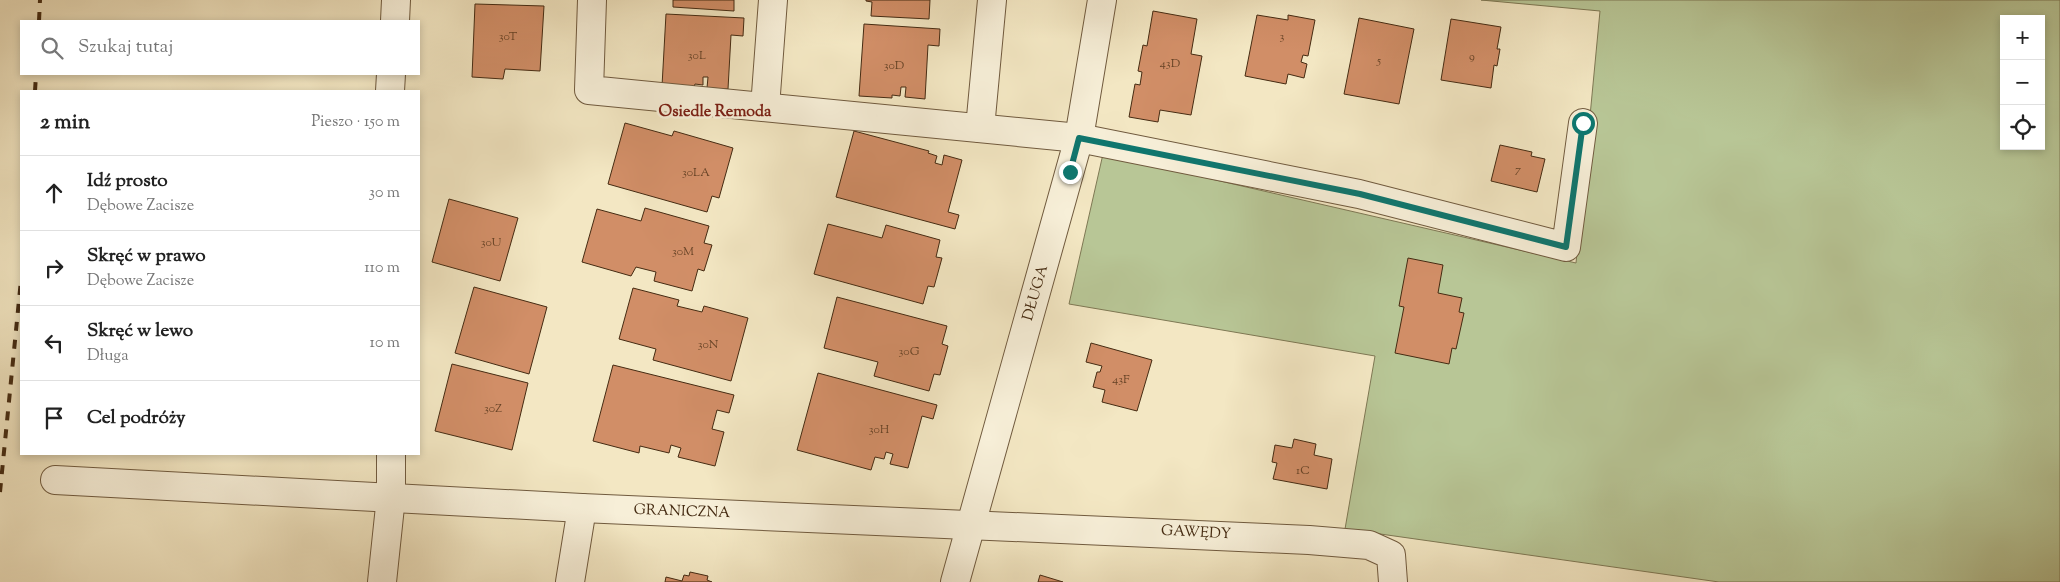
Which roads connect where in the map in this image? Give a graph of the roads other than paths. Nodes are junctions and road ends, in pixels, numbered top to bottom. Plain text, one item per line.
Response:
1 (396, 0) edge
2 (592, 0) edge
3 (773, 0) edge
4 (992, 0) edge
5 (1102, 0) edge
6 (395, 20) edge
7 (392, 75) edge
8 (390, 90) edge
9 (765, 107) junction
10 (1583, 123) dead end
11 (980, 128) junction
12 (1079, 138) junction
13 (391, 455) edge
14 (55, 480) dead end
15 (391, 497) junction
16 (582, 508) junction
17 (972, 524) junction
18 (382, 582) edge
19 (570, 582) edge
20 (956, 582) edge
21 (1393, 582) edge

1 - 6 street
2 - 9 street
3 - 9 street
4 - 11 street
5 - 12 street, DŁUGA
7 - 8 street
9 - 11 street
10 - 12 street
11 - 12 street
12 - 17 street, DŁUGA
13 - 15 street
14 - 15 street, GRANICZNA
15 - 16 street, GRANICZNA
15 - 18 street
16 - 17 street, GRANICZNA
16 - 19 street
17 - 20 street, DŁUGA
17 - 21 street, GAWĘDY

